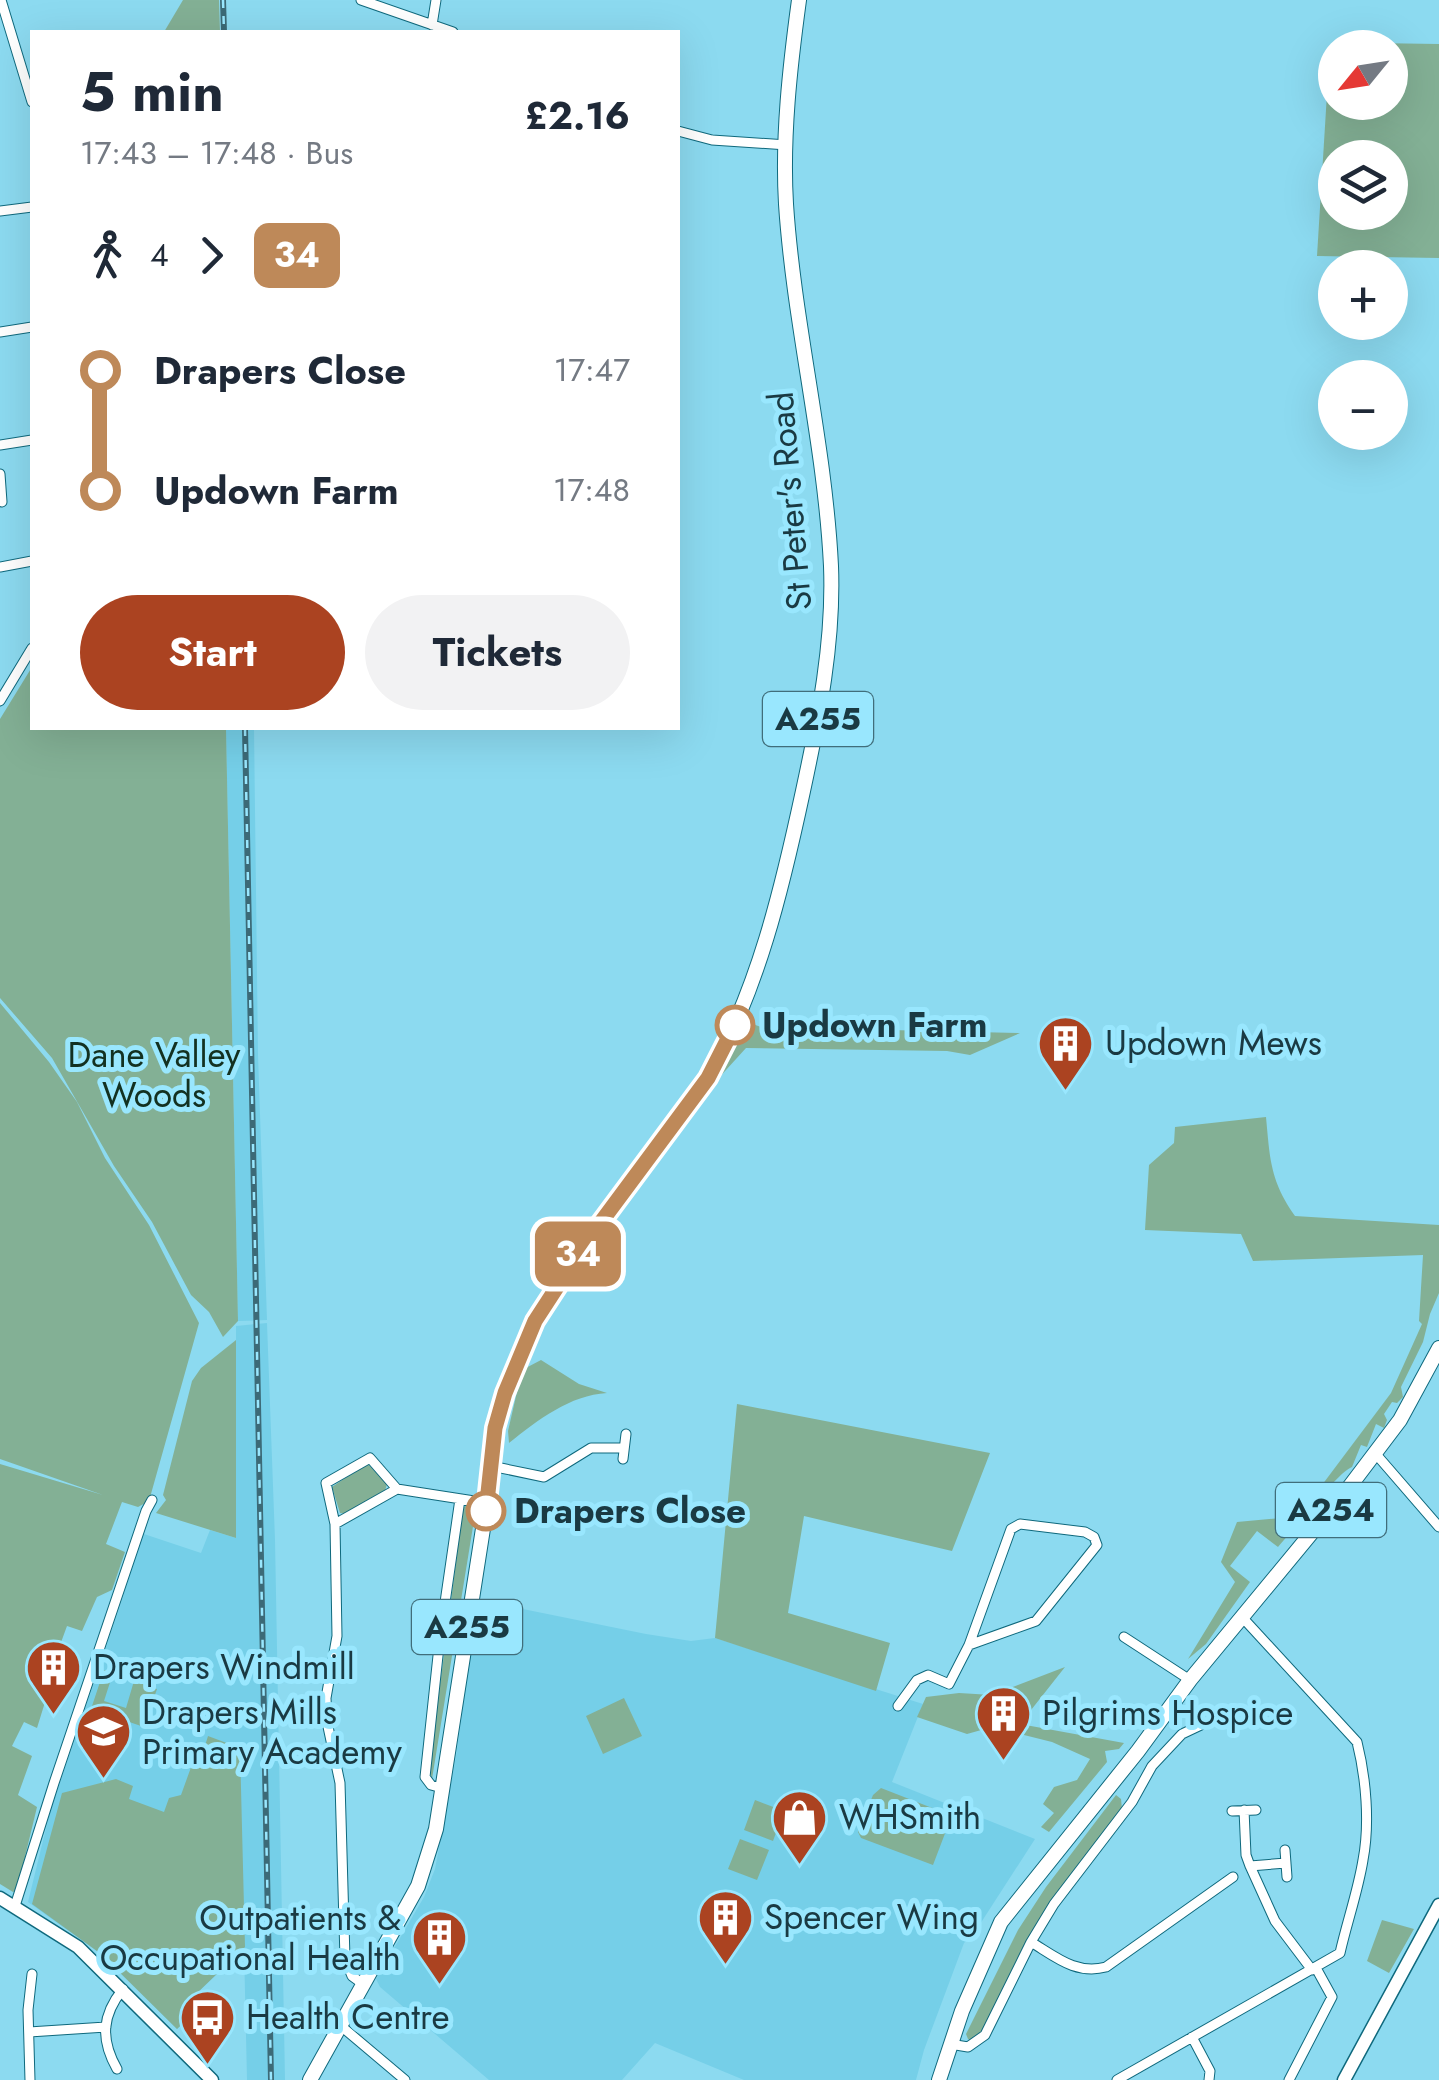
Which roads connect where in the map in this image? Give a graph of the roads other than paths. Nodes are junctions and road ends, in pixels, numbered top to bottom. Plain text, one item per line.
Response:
1 (1, 0) edge
2 (361, 0) edge
3 (436, 0) edge
4 (798, 0) edge
5 (3, 14) edge
6 (432, 26) junction
7 (446, 30) edge
8 (30, 96) edge
9 (680, 132) edge
10 (787, 145) junction
11 (30, 207) edge
12 (0, 211) edge
13 (30, 327) edge
14 (0, 332) edge
15 (30, 440) edge
16 (0, 445) edge
17 (0, 474) edge
18 (2, 502) edge
19 (30, 562) edge
20 (0, 567) edge
21 (30, 651) edge
22 (0, 701) edge
23 (1439, 1348) edge
24 (1433, 1374) edge
25 (626, 1434) dead end
26 (1375, 1453) junction
27 (491, 1466) junction
28 (397, 1489) junction
29 (460, 1499) junction
30 (152, 1500) dead end
31 (487, 1503) junction
32 (336, 1524) junction
33 (1439, 1527) edge
34 (1242, 1617) junction
35 (1124, 1637) dead end
36 (969, 1645) junction
37 (1190, 1680) junction
38 (898, 1706) dead end
39 (1201, 1726) dead end
40 (442, 1788) junction
41 (1232, 1810) dead end
42 (1244, 1810) junction
43 (1256, 1810) dead end
44 (1285, 1850) dead end
45 (1286, 1863) junction
46 (1250, 1866) junction
47 (1233, 1877) dead end
48 (1286, 1877) dead end
49 (0, 1898) edge
50 (1439, 1905) edge
51 (16, 1906) junction
52 (1031, 1942) junction
53 (1314, 1969) junction
54 (32, 1974) dead end
55 (363, 1984) junction
56 (31, 1987) junction
57 (44, 1988) dead end
58 (122, 1988) junction
59 (106, 2026) junction
60 (341, 2026) junction
61 (29, 2032) junction
62 (1192, 2037) junction
63 (950, 2044) junction
64 (116, 2069) dead end
65 (30, 2080) edge
66 (212, 2080) edge
67 (310, 2080) edge
68 (405, 2080) edge
69 (939, 2080) edge
70 (1116, 2080) edge
71 (1209, 2080) edge
72 (1289, 2080) edge
73 (1344, 2080) edge

1 - 5 street
2 - 6 street
3 - 6 street
4 - 10 main road, A255
5 - 8 street
6 - 7 street
9 - 10 street
10 - 27 main road, St Peter's Road / A255
11 - 12 street
13 - 14 street
15 - 16 street
17 - 18 street
19 - 20 street
21 - 22 street
23 - 24 main road, A254
24 - 26 main road, A254
25 - 27 street
26 - 33 street
26 - 34 main road, A254
27 - 31 main road, St Peter's Road / A255
28 - 29 street
28 - 32 street
28 - 32 street
29 - 31 street
29 - 40 street, St Peter's Road
30 - 51 street
31 - 40 main road, St Peter's Road / A255
32 - 55 street
34 - 37 main road, A254
34 - 53 street
35 - 37 street
36 - 36 street
36 - 38 street
37 - 63 main road, A254
39 - 52 street
40 - 55 main road, St Peter's Road / A255
41 - 42 street
42 - 43 street
42 - 46 street
44 - 45 street
45 - 46 street
45 - 48 street
46 - 53 street
47 - 52 street
49 - 51 main road
50 - 73 main road
51 - 58 main road
52 - 63 street
53 - 62 street
53 - 72 street
54 - 56 street
55 - 60 main road, St Peter's Road / A255
56 - 57 street
56 - 61 street
58 - 59 street
58 - 66 main road
59 - 61 street
59 - 64 street
60 - 67 main road, St Peter's Road / A255
60 - 68 street
61 - 65 street
62 - 70 street
62 - 71 street
63 - 69 main road, A254

